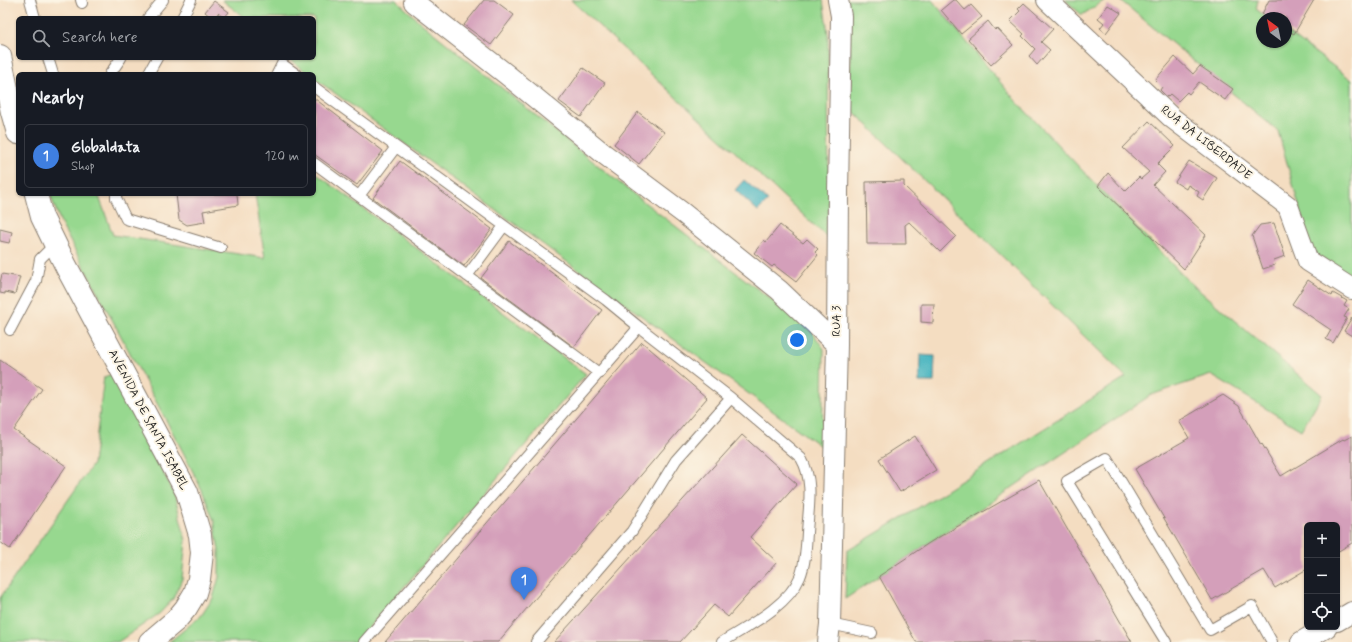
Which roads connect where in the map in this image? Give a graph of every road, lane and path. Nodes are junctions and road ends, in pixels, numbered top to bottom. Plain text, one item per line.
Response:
1 (30, 0) edge
2 (163, 0) edge
3 (191, 0) edge
4 (838, 0) edge
5 (1046, 0) edge
6 (414, 2) dead end
7 (34, 16) edge
8 (150, 16) edge
9 (183, 16) edge
10 (0, 56) edge
11 (48, 60) edge
12 (120, 60) edge
13 (156, 60) edge
14 (52, 72) edge
15 (111, 72) edge
16 (149, 72) edge
17 (278, 72) edge
18 (293, 72) edge
19 (316, 88) edge
20 (16, 126) edge
21 (396, 147) junction
22 (316, 164) edge
23 (36, 196) edge
24 (116, 196) edge
25 (359, 196) junction
26 (504, 226) junction
27 (55, 244) junction
28 (221, 248) dead end
29 (467, 276) junction
30 (1352, 289) edge
31 (639, 327) junction
32 (10, 330) dead end
33 (837, 346) junction
34 (598, 373) junction
35 (731, 398) junction
36 (1352, 612) edge
37 (1340, 619) edge
38 (1322, 630) edge
39 (829, 633) edge
40 (872, 633) dead end
41 (150, 642) edge
42 (364, 642) edge
43 (536, 642) edge
44 (722, 642) edge
45 (1166, 642) edge
46 (1272, 642) edge
47 (1301, 642) edge

1 - 7 lane
2 - 8 lane
3 - 9 lane
4 - 33 street, RUA 3
5 - 30 street, RUA DA LIBERDADE
6 - 33 street
10 - 20 main road
11 - 14 lane
12 - 15 lane
13 - 16 lane
17 - 18 lane
19 - 21 lane
21 - 25 lane
21 - 26 lane
22 - 25 lane
23 - 27 main road, AVENIDA DE SANTA ISABEL
24 - 28 lane
25 - 29 lane
26 - 29 lane
26 - 31 lane
27 - 32 lane
27 - 41 main road, AVENIDA DE SANTA ISABEL
29 - 34 lane
31 - 34 lane
31 - 35 lane
33 - 39 street, RUA 3
34 - 42 lane
35 - 43 lane
35 - 44 lane
36 - 37 street
38 - 47 street
39 - 40 lane
45 - 46 lane

